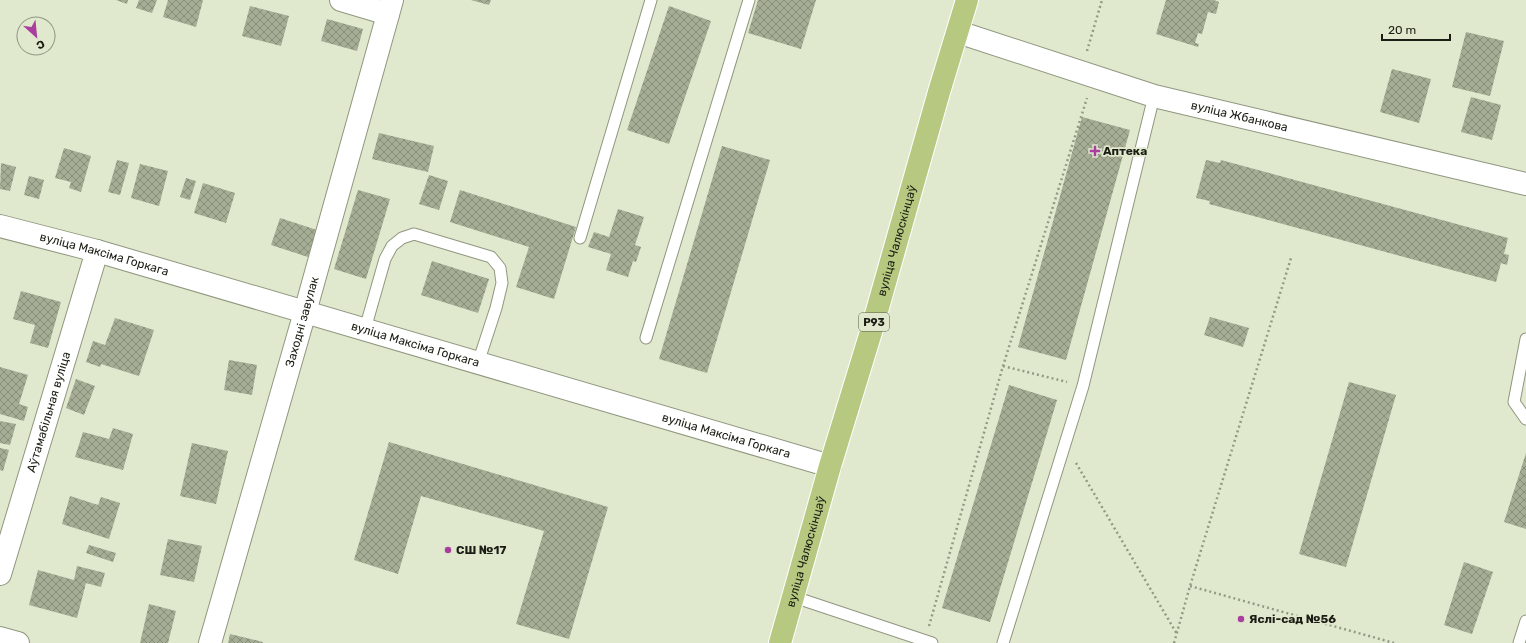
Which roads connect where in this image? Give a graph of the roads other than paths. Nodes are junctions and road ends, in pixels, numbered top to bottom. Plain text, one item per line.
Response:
1 (341, 0) edge
2 (651, 0) edge
3 (749, 0) edge
4 (967, 0) edge
5 (390, 7) edge
6 (958, 32) junction
7 (1154, 96) junction
8 (1526, 184) edge
9 (0, 226) edge
10 (580, 238) dead end
11 (97, 251) junction
12 (305, 312) junction
13 (365, 330) junction
14 (646, 338) dead end
15 (1526, 340) edge
16 (478, 363) junction
17 (1526, 419) edge
18 (830, 466) junction
19 (0, 574) edge
20 (794, 597) junction
21 (1526, 621) edge
22 (0, 638) edge
23 (929, 642) edge
24 (18, 643) edge
25 (210, 643) edge
26 (780, 643) edge
27 (1003, 643) edge
28 (1520, 643) edge

1 - 5 street
2 - 10 lane
3 - 14 lane
4 - 6 main road, вуліца Чалюскінцаў / Р93
5 - 12 street, Заходні завулак
6 - 7 street, вуліца Жбанкова
6 - 18 main road, вуліца Чалюскінцаў / Р93
7 - 8 street, вуліца Жбанкова
7 - 27 lane
9 - 11 street, вуліца Максіма Горкага
11 - 12 street, вуліца Максіма Горкага
11 - 19 street, Аўтамабільная вуліца
12 - 13 street, вуліца Максіма Горкага
12 - 25 street, Заходні завулак
13 - 16 street, вуліца Максіма Горкага
13 - 16 lane
15 - 17 lane
16 - 18 street, вуліца Максіма Горкага
18 - 20 main road, вуліца Чалюскінцаў / Р93
20 - 23 lane
20 - 26 main road, вуліца Чалюскінцаў / Р93
21 - 28 lane
22 - 24 street

